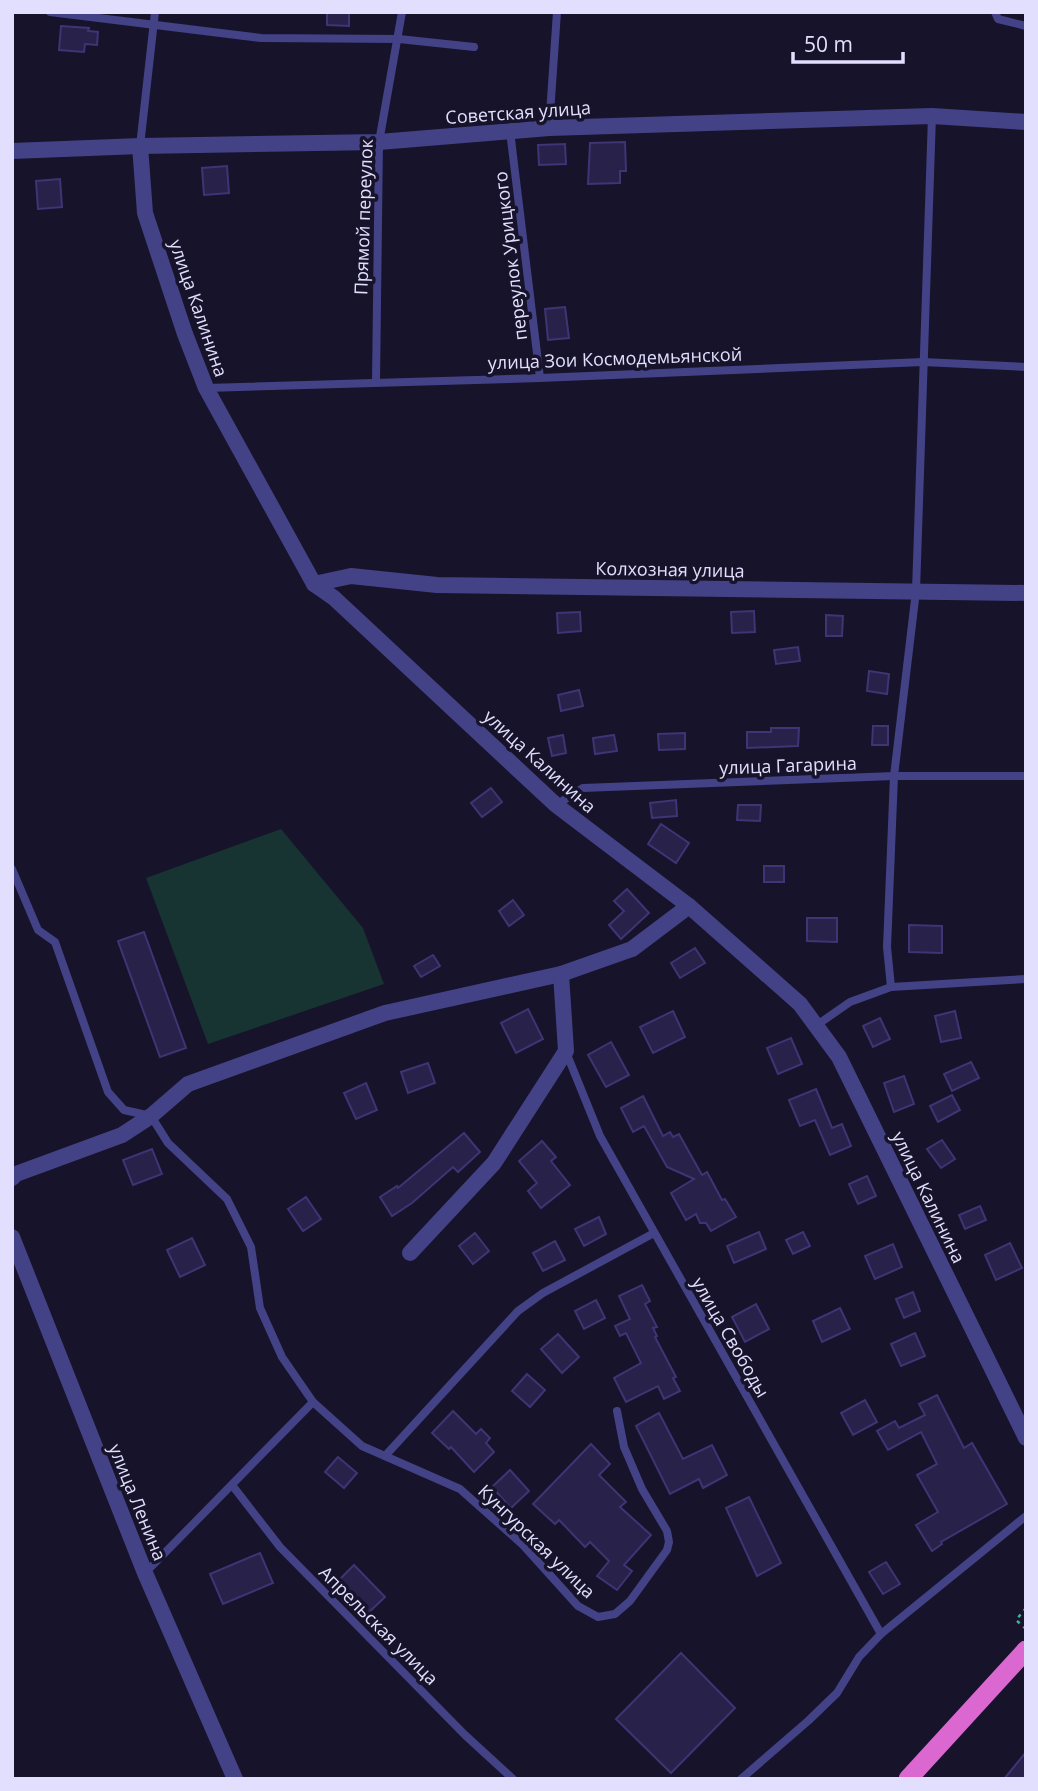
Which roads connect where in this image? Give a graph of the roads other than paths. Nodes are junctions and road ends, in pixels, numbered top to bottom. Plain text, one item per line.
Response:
1 (50, 12) edge
2 (155, 12) edge
3 (402, 12) edge
4 (557, 12) edge
5 (995, 12) edge
6 (153, 26) junction
7 (1026, 26) edge
8 (399, 39) junction
9 (474, 47) dead end
10 (932, 116) junction
11 (1026, 122) edge
12 (549, 128) junction
13 (510, 131) junction
14 (379, 142) junction
15 (140, 146) junction
16 (12, 151) edge
17 (923, 362) junction
18 (1026, 367) edge
19 (540, 377) junction
20 (376, 382) junction
21 (206, 388) junction
22 (314, 584) junction
23 (916, 591) junction
24 (1026, 593) edge
25 (894, 776) junction
26 (1026, 776) edge
27 (556, 805) junction
28 (12, 869) edge
29 (689, 905) junction
30 (561, 974) junction
31 (1026, 979) edge
32 (891, 987) junction
33 (817, 1024) junction
34 (566, 1051) junction
35 (151, 1116) junction
36 (12, 1178) edge
37 (654, 1233) junction
38 (12, 1237) edge
39 (410, 1253) dead end
40 (313, 1402) junction
41 (617, 1411) dead end
42 (1026, 1437) edge
43 (385, 1455) junction
44 (232, 1485) junction
45 (1026, 1516) edge
46 (145, 1573) junction
47 (881, 1633) junction
48 (1026, 1650) edge
49 (235, 1779) edge
50 (513, 1779) edge
51 (741, 1779) edge
52 (908, 1779) edge

1 - 6 lane
2 - 6 lane
3 - 8 lane, Прямой переулок
4 - 12 lane
5 - 7 lane
6 - 8 lane
6 - 15 lane
8 - 9 lane
8 - 14 lane, Прямой переулок
10 - 11 street, Советская улица
10 - 12 street, Советская улица
10 - 17 lane
12 - 13 street, Советская улица
13 - 14 street, Советская улица
13 - 19 lane, переулок Урицкого
14 - 15 street, Советская улица
14 - 20 lane, Прямой переулок
15 - 16 street, Советская улица
15 - 21 street, улица Калинина
17 - 18 lane, улица Зои Космодемьянской
17 - 19 lane, улица Зои Космодемьянской
17 - 23 lane
19 - 20 lane, улица Зои Космодемьянской
20 - 21 lane, улица Зои Космодемьянской
21 - 22 street, улица Калинина
22 - 23 street, Колхозная улица
22 - 27 street, улица Калинина
23 - 24 street, Колхозная улица
23 - 25 lane
25 - 26 lane, улица Гагарина
25 - 27 lane, улица Гагарина
25 - 32 lane
27 - 29 street, улица Калинина
28 - 35 lane
29 - 30 street
29 - 33 street, улица Калинина
30 - 34 street
30 - 35 street
31 - 32 lane
32 - 33 lane
33 - 42 street, улица Калинина
34 - 37 lane, улица Свободы
34 - 39 street
35 - 36 street
35 - 40 lane, Кунгурская улица
37 - 43 lane
37 - 47 lane, улица Свободы
38 - 46 street, улица Ленина
40 - 43 lane, Кунгурская улица
40 - 44 lane
41 - 43 lane, Кунгурская улица
44 - 46 lane
44 - 50 lane, Апрельская улица
45 - 47 lane
46 - 49 street, улица Ленина
47 - 51 lane
48 - 52 highway

